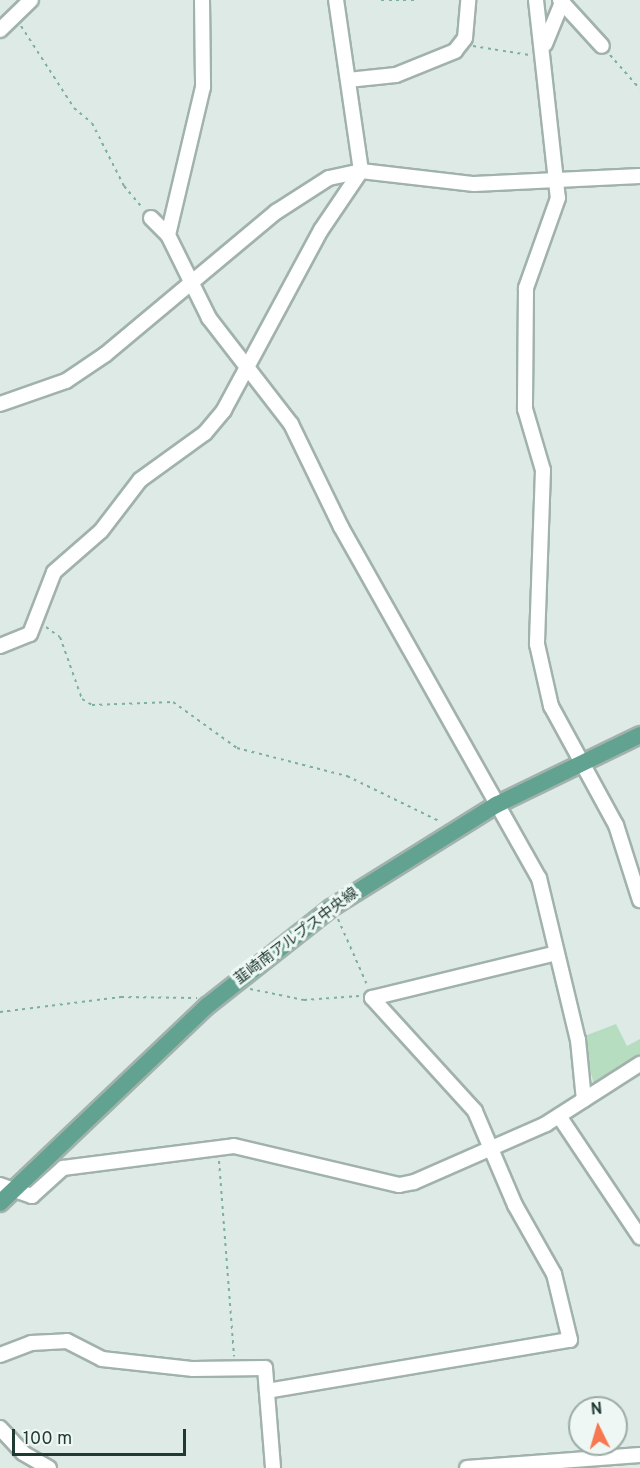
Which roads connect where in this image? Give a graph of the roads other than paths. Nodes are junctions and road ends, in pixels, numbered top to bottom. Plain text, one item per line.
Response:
1 (32, 0) edge
2 (202, 0) edge
3 (336, 0) edge
4 (468, 0) edge
5 (536, 0) edge
6 (562, 1) edge
7 (0, 30) edge
8 (602, 46) road end
9 (545, 50) junction
10 (348, 80) junction
11 (361, 171) junction
12 (640, 176) edge
13 (557, 182) junction
14 (151, 218) road end
15 (168, 235) junction
16 (191, 283) junction
17 (247, 364) junction
18 (0, 404) edge
19 (0, 646) edge
20 (640, 735) edge
21 (583, 760) junction
22 (496, 805) junction
23 (640, 900) edge
24 (553, 954) junction
25 (640, 1064) edge
26 (584, 1100) junction
27 (559, 1116) junction
28 (493, 1148) junction
29 (6, 1188) edge
30 (0, 1203) edge
31 (640, 1237) edge
32 (0, 1355) edge
33 (267, 1391) junction
34 (0, 1428) edge
35 (640, 1455) edge
36 (50, 1468) edge
37 (273, 1468) edge
38 (467, 1468) edge

1 - 7 street
2 - 15 street
3 - 10 street
4 - 10 street
5 - 9 street
6 - 8 street
6 - 9 street
9 - 13 street
10 - 11 street
11 - 13 street
11 - 16 street
11 - 17 street
12 - 13 street
13 - 21 street
14 - 15 street
15 - 16 street
16 - 17 street
16 - 18 street
17 - 19 street
17 - 22 street
20 - 21 main road, 韮崎南アルプス中央線
21 - 22 main road, 韮崎南アルプス中央線
21 - 23 street
22 - 24 street
22 - 29 main road, 韮崎南アルプス中央線
24 - 26 street
24 - 28 street
25 - 26 street
26 - 27 street
27 - 28 street
27 - 31 street
28 - 29 street
28 - 33 street
29 - 30 main road, 韮崎南アルプス中央線
32 - 33 street
33 - 37 street
34 - 36 street
35 - 38 street

